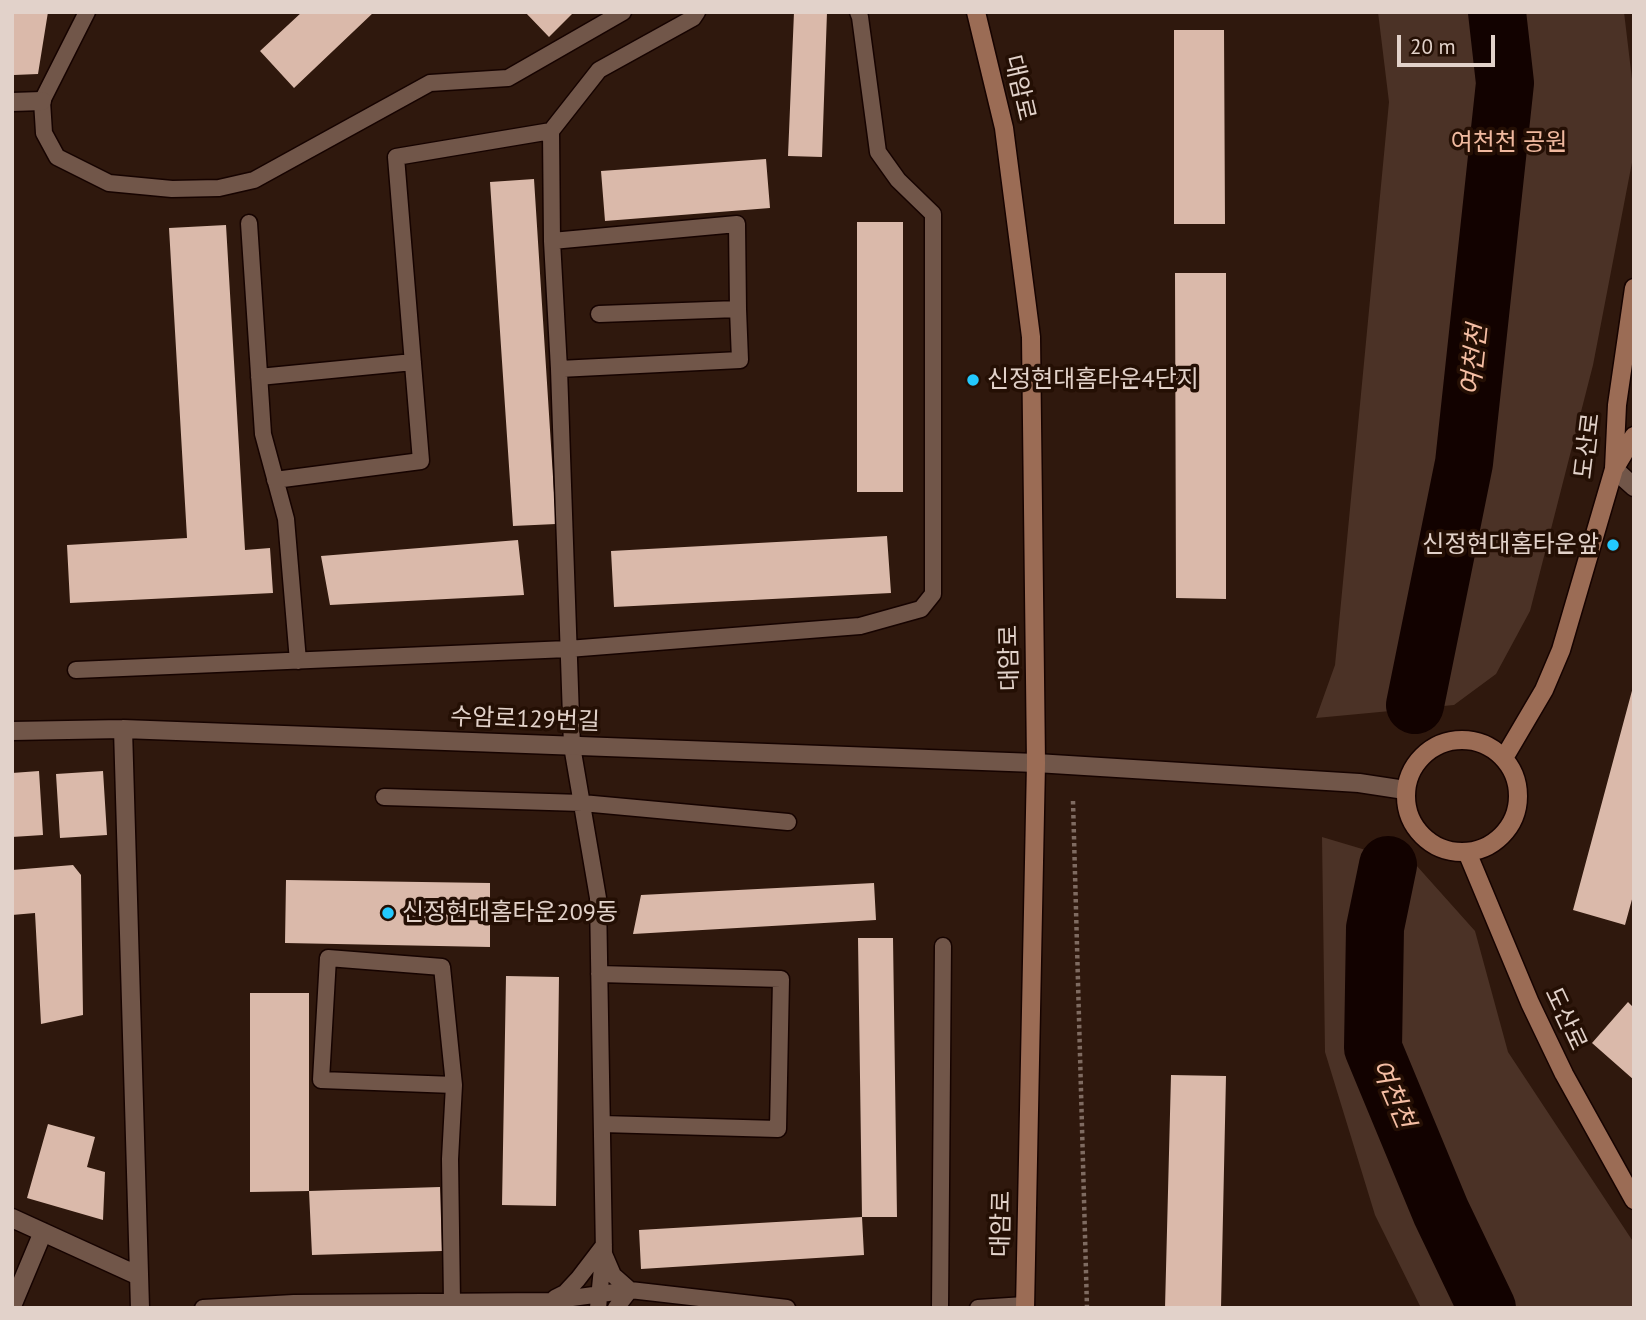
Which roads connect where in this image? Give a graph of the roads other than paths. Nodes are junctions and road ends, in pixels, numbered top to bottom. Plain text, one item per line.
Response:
1 (88, 12) edge
2 (622, 12) edge
3 (697, 12) edge
4 (858, 12) edge
5 (976, 12) edge
6 (42, 101) junction
7 (12, 102) edge
8 (551, 131) junction
9 (249, 223) dead end
10 (552, 241) junction
11 (1634, 288) edge
12 (738, 309) junction
13 (599, 314) dead end
14 (1630, 346) edge
15 (413, 362) junction
16 (559, 369) junction
17 (259, 377) junction
18 (1634, 436) edge
19 (1614, 469) junction
20 (275, 480) junction
21 (1634, 487) edge
22 (568, 649) junction
23 (298, 661) junction
24 (76, 670) dead end
25 (122, 729) junction
26 (12, 731) edge
27 (572, 746) junction
28 (1504, 758) junction
29 (1036, 764) junction
30 (1405, 790) junction
31 (384, 797) dead end
32 (582, 803) junction
33 (788, 822) dead end
34 (1467, 852) junction
35 (943, 946) dead end
36 (599, 974) junction
37 (454, 1085) junction
38 (602, 1124) junction
39 (1634, 1200) edge
40 (12, 1218) edge
41 (43, 1232) junction
42 (604, 1245) junction
43 (139, 1276) junction
44 (631, 1290) junction
45 (550, 1301) junction
46 (599, 1301) edge
47 (452, 1302) junction
48 (470, 1305) edge
49 (12, 1306) edge
50 (277, 1306) edge
51 (1025, 1306) edge
52 (140, 1308) edge
53 (203, 1308) edge
54 (573, 1308) edge
55 (616, 1308) edge
56 (787, 1308) edge
57 (940, 1308) edge
58 (978, 1308) edge

1 - 6 lane
2 - 6 lane
3 - 8 lane
4 - 22 lane
5 - 29 main road, 대암로
6 - 7 street
8 - 10 lane
8 - 15 lane
9 - 17 lane
10 - 12 lane
10 - 16 lane
11 - 14 main road, 도산로
12 - 13 lane
12 - 16 lane
14 - 19 main road, 도산로
15 - 17 lane
15 - 20 lane
16 - 22 lane
17 - 20 lane
18 - 19 main road
19 - 21 street
19 - 28 main road, 도산로
20 - 23 lane
22 - 23 lane
22 - 27 lane
23 - 24 lane
25 - 26 street, 수암로129번길
25 - 27 street, 수암로129번길
25 - 43 street
27 - 29 street, 수암로129번길
27 - 32 lane
28 - 30 main road
28 - 34 main road
29 - 30 street, 수암로129번길
29 - 51 main road, 대암로
30 - 34 main road
31 - 32 lane
32 - 33 lane
32 - 36 lane
34 - 39 main road, 도산로
35 - 57 lane
36 - 38 lane
36 - 38 lane
37 - 37 lane
37 - 47 lane
38 - 42 lane
40 - 41 street
41 - 43 street
41 - 49 street
42 - 44 lane
42 - 45 lane
42 - 46 lane
43 - 52 street
44 - 46 lane
44 - 55 lane
44 - 56 lane
45 - 46 lane
45 - 48 lane
45 - 54 lane
47 - 48 lane
47 - 50 lane
50 - 53 lane
51 - 58 lane

